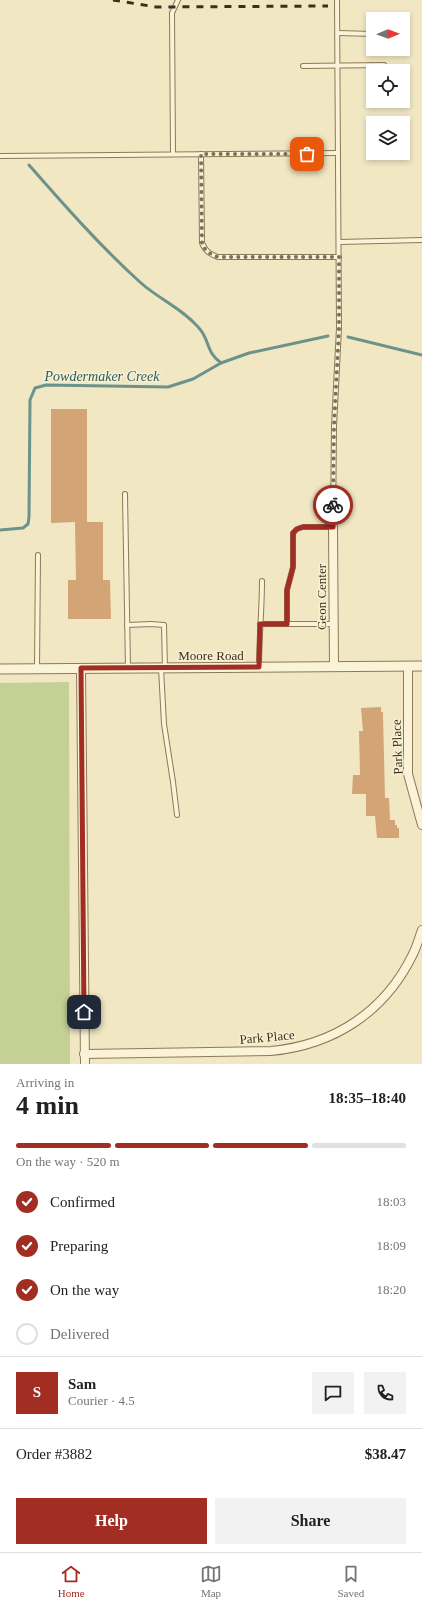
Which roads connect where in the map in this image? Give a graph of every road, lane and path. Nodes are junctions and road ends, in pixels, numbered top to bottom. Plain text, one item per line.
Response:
1 (178, 0) edge
2 (337, 0) edge
3 (338, 33) junction
4 (366, 34) edge
5 (366, 65) edge
6 (303, 66) dead end
7 (337, 66) junction
8 (338, 153) junction
9 (173, 154) junction
10 (201, 154) junction
11 (0, 156) edge
12 (422, 240) edge
13 (339, 242) junction
14 (339, 257) junction
15 (126, 494) dead end
16 (333, 527) junction
17 (38, 555) dead end
18 (262, 581) dead end
19 (260, 624) junction
20 (287, 624) junction
21 (334, 624) junction
22 (128, 625) junction
23 (334, 666) junction
24 (408, 666) junction
25 (422, 666) edge
26 (259, 667) junction
27 (81, 668) junction
28 (128, 668) junction
29 (163, 668) junction
30 (0, 669) edge
31 (37, 669) junction
32 (176, 815) dead end
33 (422, 826) edge
34 (422, 930) edge
35 (84, 1054) junction
36 (85, 1064) edge

1 - 9 lane
2 - 3 lane
3 - 4 lane
3 - 7 lane
5 - 7 lane
6 - 7 lane
7 - 8 lane
8 - 10 lane
8 - 13 lane
9 - 10 lane
9 - 11 lane
10 - 14 lane
12 - 13 lane
13 - 14 lane
14 - 16 lane
15 - 22 lane
16 - 20 lane
16 - 21 street, Geon Center
17 - 31 lane
18 - 19 lane
19 - 20 lane
19 - 26 lane
20 - 21 lane
21 - 23 street, Geon Center
22 - 28 lane
22 - 29 lane
23 - 24 street, Moore Road
23 - 26 street, Moore Road
24 - 25 street, Moore Road
24 - 33 street, Park Place
26 - 29 street, Moore Road
27 - 28 street, Moore Road
27 - 31 street, Moore Road
27 - 35 street
28 - 29 street, Moore Road
29 - 32 lane
30 - 31 street, Moore Road
34 - 35 street, Park Place
35 - 36 street

